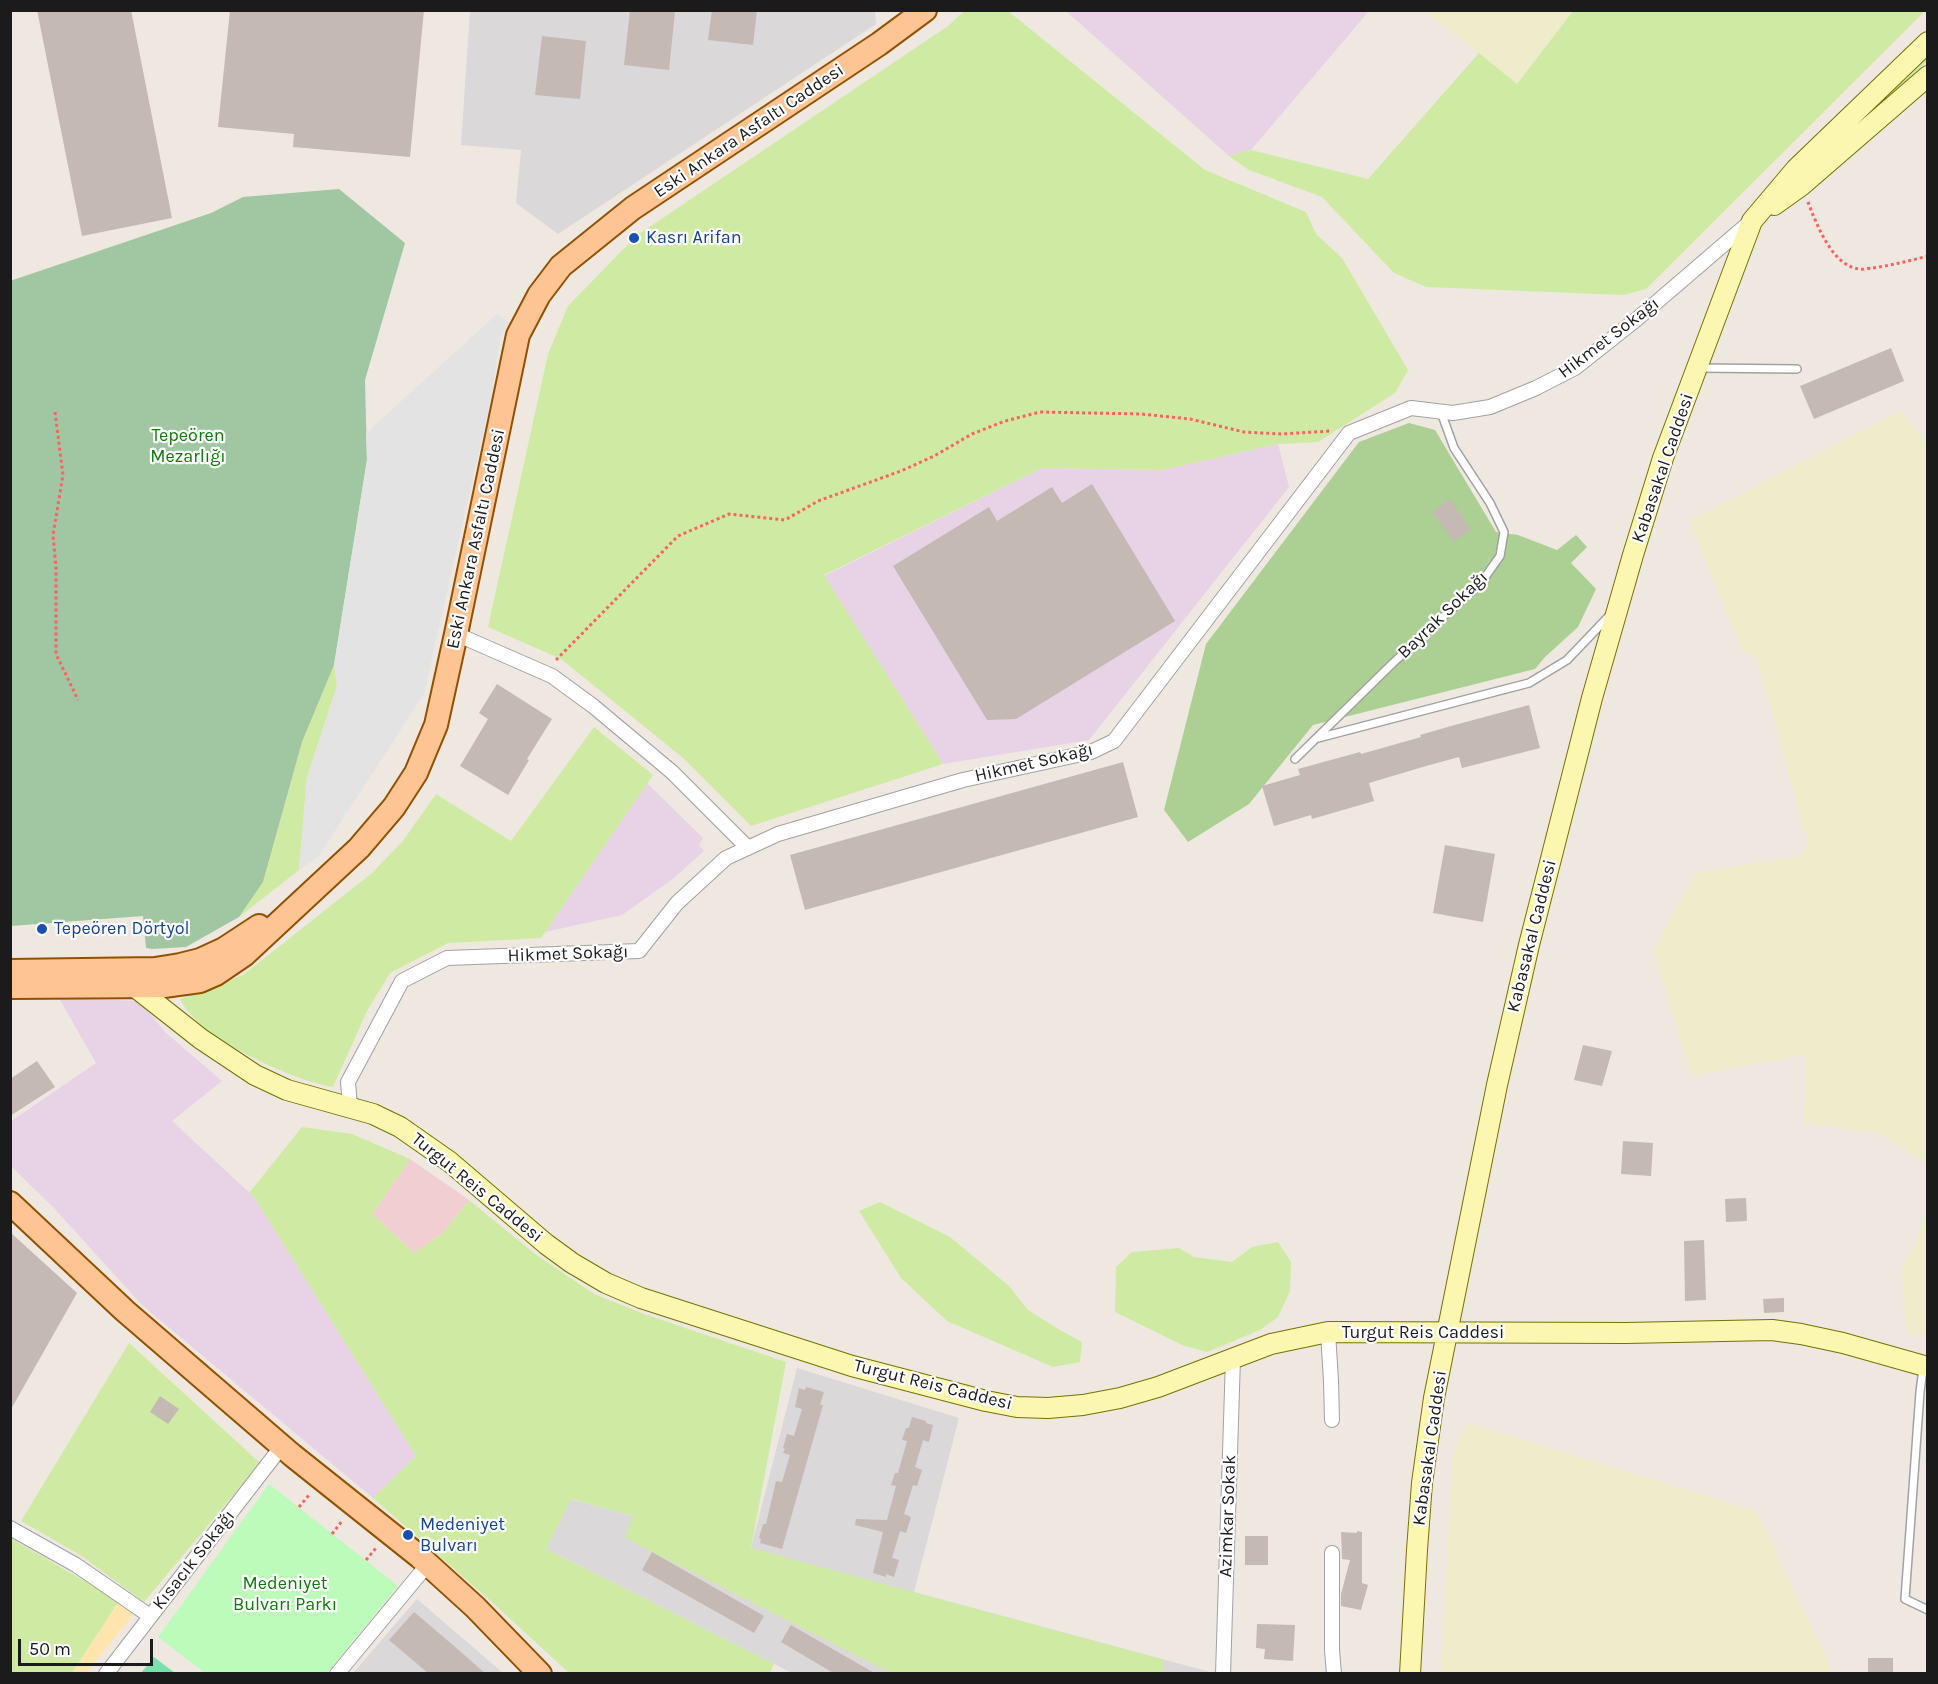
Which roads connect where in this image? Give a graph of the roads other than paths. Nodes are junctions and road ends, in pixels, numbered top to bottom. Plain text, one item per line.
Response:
1 (925, 10) edge
2 (1928, 42) edge
3 (1928, 76) edge
4 (1752, 221) junction
5 (1698, 369) junction
6 (1797, 369) dead end
7 (1441, 412) junction
8 (1618, 607) junction
9 (456, 633) junction
10 (1316, 739) junction
11 (1295, 759) dead end
12 (748, 848) junction
13 (318, 887) junction
14 (10, 970) edge
15 (10, 987) edge
16 (135, 987) junction
17 (350, 1106) junction
18 (10, 1203) edge
19 (1328, 1332) junction
20 (1447, 1333) junction
21 (1233, 1358) junction
22 (1926, 1366) edge
23 (1332, 1420) dead end
24 (282, 1446) junction
25 (10, 1527) edge
26 (1332, 1553) dead end
27 (428, 1564) junction
28 (1928, 1610) edge
29 (150, 1616) junction
30 (106, 1674) edge
31 (337, 1674) edge
32 (540, 1674) edge
33 (1223, 1674) edge
34 (1334, 1674) edge
35 (1410, 1674) edge

1 - 9 main road, Eski Ankara Asfaltı Caddesi
2 - 4 street, Hikmet Sokağı
3 - 4 street, Hikmet Sokağı
4 - 5 street, Kabasakal Caddesi
4 - 7 street, Hikmet Sokağı
5 - 6 lane
5 - 8 street, Kabasakal Caddesi
7 - 10 lane, Bayrak Sokağı
7 - 12 street, Hikmet Sokağı
8 - 10 lane
8 - 20 street, Kabasakal Caddesi
9 - 12 street
9 - 13 main road, Eski Ankara Asfaltı Caddesi
10 - 11 lane, Bayrak Sokağı
12 - 17 street, Hikmet Sokağı
13 - 14 main road
13 - 16 main road, Eski Ankara Asfaltı Caddesi
15 - 16 main road, Eski Ankara Asfaltı Caddesi
16 - 17 street, Turgut Reis Caddesi
17 - 21 street, Turgut Reis Caddesi
18 - 24 main road
19 - 20 street, Turgut Reis Caddesi
19 - 21 street, Turgut Reis Caddesi
19 - 23 street
20 - 22 street, Turgut Reis Caddesi
20 - 35 street, Kabasakal Caddesi
21 - 33 street, Azimkar Sokak
22 - 28 lane
24 - 27 main road
24 - 29 street, Kısacık Sokağı
25 - 29 street
26 - 34 street
27 - 31 street
27 - 32 main road
29 - 30 street, Kısacık Sokağı

